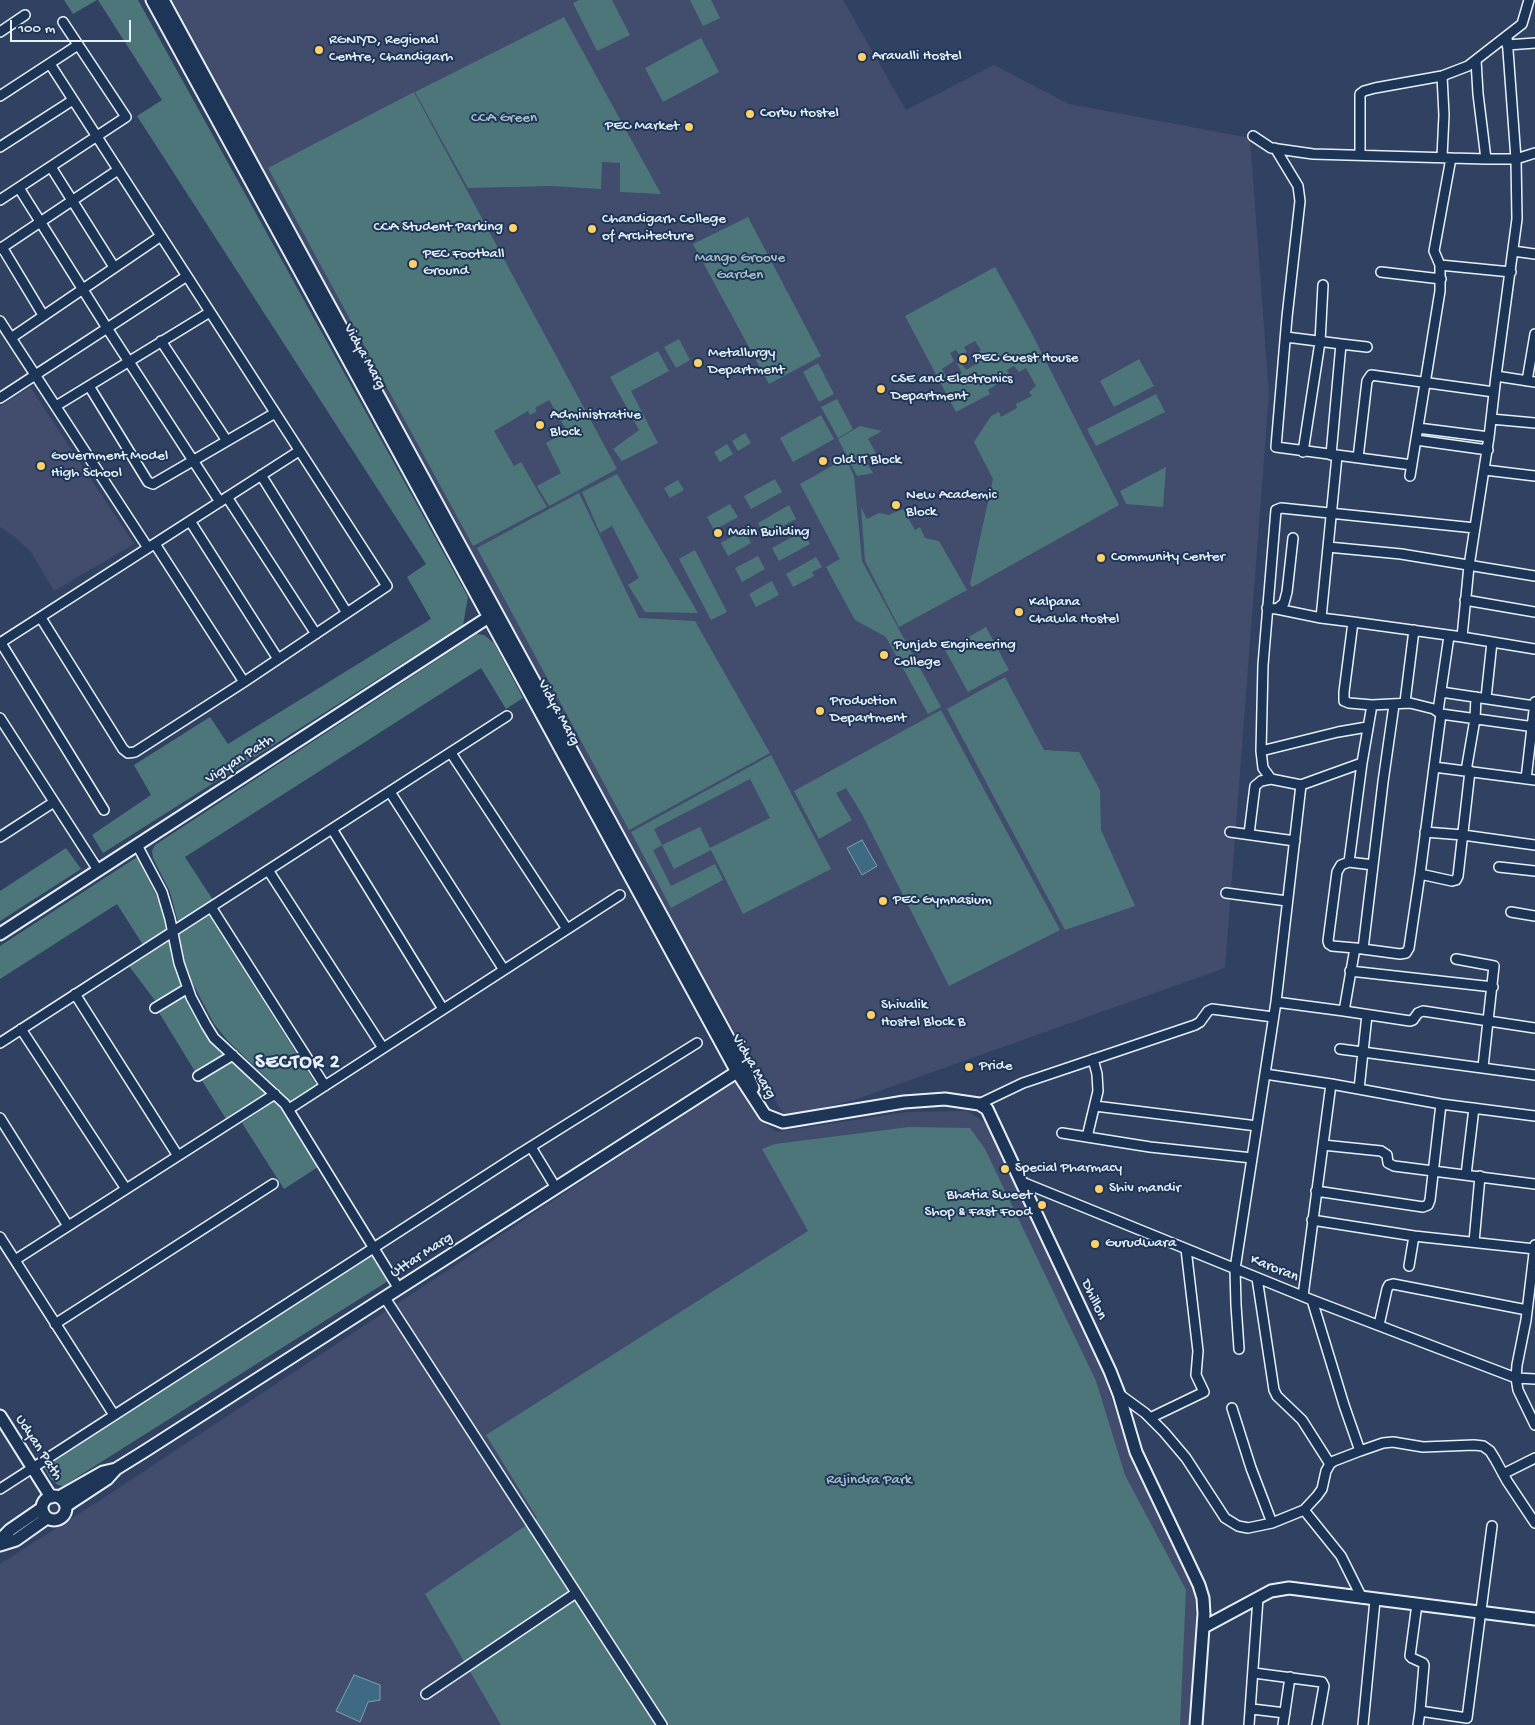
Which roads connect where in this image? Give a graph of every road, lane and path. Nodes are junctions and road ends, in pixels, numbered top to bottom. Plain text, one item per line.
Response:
1 (152, 0) edge
2 (163, 0) edge
3 (1530, 0) edge
4 (25, 15) dead end
5 (63, 22) dead end
6 (0, 32) edge
7 (1507, 41) junction
8 (1535, 43) edge
9 (78, 45) junction
10 (1476, 60) junction
11 (50, 64) junction
12 (1442, 76) junction
13 (0, 96) edge
14 (73, 100) junction
15 (1252, 136) dead end
16 (97, 137) junction
17 (0, 147) edge
18 (1275, 148) junction
19 (1535, 153) edge
20 (1360, 155) junction
21 (1446, 157) junction
22 (1516, 159) junction
23 (1486, 160) junction
24 (51, 167) junction
25 (118, 170) junction
26 (19, 188) junction
27 (0, 200) edge
28 (73, 200) junction
29 (40, 221) junction
30 (161, 236) junction
31 (1, 248) edge
32 (1513, 251) junction
33 (1535, 254) edge
34 (1440, 265) junction
35 (114, 267) junction
36 (1381, 272) dead end
37 (1511, 272) junction
38 (187, 276) junction
39 (1441, 279) junction
40 (1323, 285) dead end
41 (82, 289) junction
42 (210, 312) junction
43 (43, 315) junction
44 (0, 321) edge
45 (107, 328) junction
46 (1535, 334) edge
47 (1286, 337) junction
48 (11, 338) junction
49 (161, 342) junction
50 (1320, 342) junction
51 (1341, 344) junction
52 (1367, 347) dead end
53 (129, 361) junction
54 (36, 375) junction
55 (1496, 376) junction
56 (1425, 382) junction
57 (1531, 382) edge
58 (89, 386) junction
59 (1494, 392) junction
60 (0, 398) edge
61 (56, 406) junction
62 (275, 413) junction
63 (1491, 419) junction
64 (1535, 424) edge
65 (1418, 428) junction
66 (1490, 437) junction
67 (1416, 440) junction
68 (228, 441) junction
69 (1488, 450) junction
70 (299, 451) junction
71 (1303, 452) junction
72 (1334, 456) junction
73 (1358, 458) junction
74 (193, 461) junction
75 (1412, 464) junction
76 (1485, 470) junction
77 (261, 476) junction
78 (1410, 476) dead end
79 (1535, 476) edge
80 (223, 500) junction
81 (1331, 514) junction
82 (190, 521) junction
83 (1475, 528) junction
84 (1293, 538) dead end
85 (151, 546) junction
86 (1328, 547) junction
87 (1469, 566) junction
88 (1535, 576) edge
89 (1465, 600) junction
90 (1267, 608) junction
91 (1277, 609) junction
92 (1535, 612) edge
93 (347, 613) junction
94 (493, 615) junction
95 (41, 618) junction
96 (1321, 618) junction
97 (1353, 622) junction
98 (1414, 630) junction
99 (316, 634) junction
100 (1449, 636) junction
101 (1462, 637) junction
102 (1492, 642) junction
103 (1, 643) edge
104 (1535, 649) edge
105 (278, 659) junction
106 (244, 682) junction
107 (1441, 692) junction
108 (1476, 697) junction
109 (1486, 698) junction
110 (1535, 701) edge
111 (1404, 702) junction
112 (1372, 705) junction
113 (1394, 705) junction
114 (1535, 706) edge
115 (1440, 713) junction
116 (507, 716) dead end
117 (0, 718) edge
118 (1475, 719) junction
119 (1367, 727) junction
120 (1534, 727) edge
121 (1261, 751) junction
122 (450, 753) junction
123 (1362, 762) junction
124 (1434, 767) junction
125 (1468, 771) junction
126 (1271, 779) junction
127 (1531, 779) edge
128 (1301, 785) junction
129 (390, 792) junction
130 (54, 802) junction
131 (104, 810) dead end
132 (332, 829) junction
133 (1230, 832) dead end
134 (1426, 832) junction
135 (1249, 834) junction
136 (1463, 835) junction
137 (0, 837) edge
138 (1294, 841) junction
139 (137, 845) junction
140 (1535, 845) edge
141 (1350, 862) junction
142 (1373, 865) junction
143 (1499, 867) dead end
144 (98, 870) junction
145 (268, 870) junction
146 (1535, 871) edge
147 (1420, 874) junction
148 (1226, 893) dead end
149 (620, 895) dead end
150 (1287, 901) junction
151 (211, 907) junction
152 (1511, 912) dead end
153 (1535, 916) edge
154 (567, 929) junction
155 (172, 932) junction
156 (0, 934) edge
157 (1359, 949) junction
158 (1456, 958) dead end
159 (504, 970) junction
160 (1350, 971) junction
161 (1493, 987) junction
162 (188, 988) junction
163 (75, 994) junction
164 (1276, 1002) junction
165 (155, 1008) dead end
166 (443, 1009) junction
167 (1344, 1012) junction
168 (1367, 1015) junction
169 (1273, 1017) junction
170 (1489, 1021) junction
171 (1535, 1028) edge
172 (21, 1029) junction
173 (0, 1042) edge
174 (697, 1043) dead end
175 (383, 1048) junction
176 (1340, 1048) dead end
177 (1362, 1052) junction
178 (233, 1055) junction
179 (1092, 1059) junction
180 (1483, 1067) junction
181 (740, 1070) junction
182 (1266, 1074) junction
183 (1535, 1075) edge
184 (198, 1076) dead end
185 (1331, 1084) junction
186 (325, 1086) junction
187 (1359, 1089) junction
188 (275, 1094) junction
189 (979, 1104) junction
190 (1441, 1104) junction
191 (1095, 1106) junction
192 (1474, 1108) junction
193 (289, 1109) junction
194 (1535, 1116) edge
195 (0, 1118) edge
196 (1257, 1126) junction
197 (1062, 1133) dead end
198 (1087, 1138) junction
199 (1323, 1144) junction
200 (530, 1147) junction
201 (178, 1156) junction
202 (1252, 1158) junction
203 (1433, 1171) junction
204 (1466, 1175) junction
205 (1480, 1176) junction
206 (1022, 1182) junction
207 (273, 1184) dead end
208 (1535, 1184) edge
209 (556, 1188) junction
210 (126, 1190) junction
211 (1316, 1191) junction
212 (1312, 1220) junction
213 (68, 1226) junction
214 (1414, 1236) junction
215 (0, 1237) edge
216 (1474, 1242) junction
217 (1535, 1247) edge
218 (374, 1248) junction
219 (1186, 1249) junction
220 (15, 1260) junction
221 (1409, 1266) dead end
222 (1235, 1269) junction
223 (1257, 1278) junction
224 (399, 1289) junction
225 (1303, 1296) junction
226 (385, 1298) junction
227 (1312, 1300) junction
228 (1527, 1310) junction
229 (1530, 1321) edge
230 (56, 1324) junction
231 (1379, 1326) junction
232 (1239, 1349) dead end
233 (1516, 1378) junction
234 (1535, 1379) edge
235 (1119, 1394) junction
236 (1232, 1408) dead end
237 (114, 1414) junction
238 (0, 1416) edge
239 (1150, 1418) junction
240 (1535, 1425) edge
241 (0, 1429) edge
242 (1360, 1451) junction
243 (1535, 1458) edge
244 (1330, 1464) junction
245 (30, 1469) junction
246 (1503, 1474) junction
247 (0, 1489) edge
248 (52, 1505) junction
249 (1304, 1510) junction
250 (1272, 1523) junction
251 (1535, 1523) edge
252 (1492, 1526) dead end
253 (0, 1540) edge
254 (0, 1546) edge
255 (576, 1593) junction
256 (1258, 1598) junction
257 (1362, 1598) junction
258 (1375, 1600) junction
259 (1417, 1604) junction
260 (1480, 1613) junction
261 (1535, 1619) edge
262 (1204, 1626) junction
263 (1254, 1673) junction
264 (1290, 1678) junction
265 (426, 1694) dead end
266 (1252, 1709) junction
267 (1420, 1712) junction
268 (1285, 1713) junction
269 (1466, 1722) edge
270 (662, 1725) edge
271 (1196, 1725) edge
272 (1249, 1725) edge
273 (1284, 1725) edge
274 (1317, 1725) edge
275 (1362, 1725) edge
276 (1418, 1725) edge

1 - 94 main road, Vidya Marg
2 - 94 main road, Vidya Marg
3 - 7 street
4 - 6 street
5 - 9 street
7 - 8 street
7 - 10 street
7 - 22 street
9 - 11 street
9 - 16 street
10 - 12 street
10 - 23 street
11 - 13 street
11 - 14 street
12 - 20 street
12 - 21 street
14 - 16 street
14 - 17 street
15 - 18 street
16 - 24 street
16 - 25 street
18 - 20 street
18 - 47 street
19 - 22 street
20 - 21 street
21 - 23 street
21 - 34 street
22 - 23 street
22 - 32 street
24 - 26 street
24 - 28 street
25 - 28 street
25 - 30 street
26 - 27 street
26 - 29 street
28 - 29 street
28 - 35 street
29 - 31 street
29 - 41 street
30 - 35 street
30 - 38 street
31 - 43 street
32 - 33 street
32 - 37 street
34 - 37 street
34 - 39 street
35 - 41 street
36 - 39 street
37 - 55 street
38 - 42 street
38 - 45 street
39 - 56 street
40 - 50 street
41 - 43 street
41 - 45 street
42 - 49 street
42 - 62 street
43 - 48 street
44 - 48 street
45 - 53 street
45 - 54 street
46 - 57 street
47 - 50 street
47 - 71 street
48 - 54 street
49 - 53 street
49 - 68 street
50 - 51 street
50 - 71 street
51 - 52 street
51 - 72 street
53 - 58 street
53 - 74 street
54 - 60 street
54 - 61 street
55 - 57 street
55 - 59 street
56 - 59 street
56 - 65 street
56 - 73 street
58 - 61 street
58 - 74 street
59 - 63 street
61 - 85 street
62 - 68 street
62 - 70 street
63 - 64 street
63 - 66 street
65 - 66 street
65 - 67 street
66 - 69 street
67 - 69 street
67 - 75 street
68 - 74 street
69 - 76 street
70 - 77 street
70 - 93 street
71 - 72 street
72 - 73 street
72 - 81 street
73 - 75 street
74 - 80 street
75 - 78 street
76 - 79 street
76 - 83 street
77 - 80 street
77 - 93 street
80 - 82 street
80 - 99 street
81 - 83 street
81 - 86 street
81 - 90 street
82 - 85 street
82 - 105 street
83 - 87 street
84 - 91 street
85 - 95 street
85 - 106 street
86 - 87 street
86 - 96 street
87 - 88 street
87 - 89 street
89 - 92 street
89 - 101 street
90 - 91 street
90 - 121 street
91 - 96 street
93 - 99 street
94 - 139 main road, Vigyan Path
94 - 181 main road, Vidya Marg
95 - 103 street
95 - 106 street
96 - 97 street
97 - 98 street
97 - 112 street
98 - 100 street
98 - 111 street
99 - 105 street
100 - 101 street
100 - 107 street
101 - 102 street
102 - 104 street
102 - 109 street
103 - 131 street
105 - 106 street
107 - 108 street
107 - 115 street
108 - 109 street
108 - 118 street
109 - 114 street
110 - 114 street
111 - 113 street
111 - 115 street
112 - 113 street
112 - 119 street
113 - 142 street
114 - 120 street
115 - 118 street
115 - 124 street
116 - 122 street
117 - 130 street
118 - 120 street
118 - 125 street
119 - 121 street
119 - 123 street
120 - 127 street
121 - 126 street
122 - 129 street
122 - 154 street
123 - 128 street
123 - 141 street
124 - 125 street
124 - 134 street
125 - 127 street
125 - 136 street
126 - 128 street
126 - 135 street
128 - 138 street
129 - 132 street
129 - 159 street
130 - 137 street
130 - 144 street
132 - 145 street
132 - 166 street
133 - 135 street
134 - 136 street
134 - 147 street
135 - 138 street
136 - 140 street
136 - 147 street
138 - 150 street
139 - 144 main road, Vigyan Path
139 - 155 street
141 - 142 street
141 - 157 street
142 - 157 street
143 - 146 street
144 - 156 main road, Vigyan Path
145 - 151 street
145 - 175 street
147 - 157 street
148 - 150 street
149 - 154 street
150 - 164 street
151 - 155 street
151 - 186 street
152 - 153 street
154 - 159 street
155 - 162 street
155 - 163 street
157 - 160 street
158 - 161 street
159 - 166 street
160 - 161 street
160 - 167 street
161 - 170 street
162 - 165 street
162 - 178 street
163 - 172 street
163 - 201 street
164 - 167 street
164 - 169 street
166 - 175 street
167 - 168 street
168 - 170 street
168 - 177 street
169 - 179 street
169 - 182 street
170 - 171 street
170 - 180 street
172 - 173 street
172 - 210 street
174 - 200 street
175 - 186 street
176 - 177 street
177 - 180 street
177 - 187 street
178 - 184 street
178 - 188 street
179 - 189 street
179 - 191 street
180 - 183 street
181 - 189 main road, Vidya Marg
181 - 209 main road, Uttar Marg
182 - 185 street
182 - 196 street
185 - 187 street
185 - 199 street
186 - 193 street
187 - 190 street
188 - 193 street
188 - 201 street
189 - 206 main road, Dhillon
190 - 192 street
190 - 203 street
191 - 196 street
191 - 198 street
192 - 194 street
192 - 204 street
193 - 218 street
195 - 213 street
196 - 202 street
197 - 198 street
198 - 202 street
199 - 203 street
199 - 211 street
200 - 209 street
200 - 218 street
201 - 210 street
202 - 222 street
203 - 204 street
203 - 211 street
204 - 205 street
205 - 208 street
205 - 216 street
206 - 219 street, Karoran
206 - 235 main road, Dhillon
207 - 230 street
209 - 224 main road, Uttar Marg
210 - 213 street
211 - 212 street
212 - 214 street
212 - 225 street
213 - 220 street
214 - 216 street
214 - 221 street
215 - 220 street
216 - 217 street
217 - 228 street
218 - 224 street
218 - 237 street
219 - 222 street, Karoran
219 - 239 street
220 - 230 street
222 - 223 street, Karoran
222 - 232 street
223 - 225 street, Karoran
223 - 244 street
224 - 226 main road, Uttar Marg
225 - 227 street, Karoran
226 - 248 main road, Uttar Marg
226 - 255 street
227 - 231 street, Karoran
227 - 242 street
228 - 229 street
228 - 231 street
229 - 233 street
230 - 237 street
231 - 233 street, Karoran
233 - 234 street, Karoran
233 - 240 street
235 - 239 street
235 - 262 main road, Dhillon
236 - 250 street
237 - 245 street
238 - 245 main road, Udyan Path
239 - 250 street
241 - 245 main road, Udyan Path
242 - 244 street
242 - 246 street
243 - 246 street
244 - 249 street
245 - 247 street
245 - 248 main road, Udyan Path
246 - 251 street
248 - 253 main road, Uttar Marg
248 - 254 main road, Uttar Marg
249 - 250 street
249 - 257 street
252 - 260 street
255 - 265 street
255 - 270 street
256 - 257 main road
256 - 262 main road
256 - 263 street
257 - 258 main road
258 - 259 main road
258 - 275 street
259 - 260 main road
259 - 267 street
260 - 261 main road
260 - 269 street
262 - 271 main road, Dhillon
263 - 264 street
263 - 266 street
264 - 268 street
264 - 274 street
266 - 268 street
266 - 272 street
267 - 269 street
267 - 276 street
268 - 273 street

